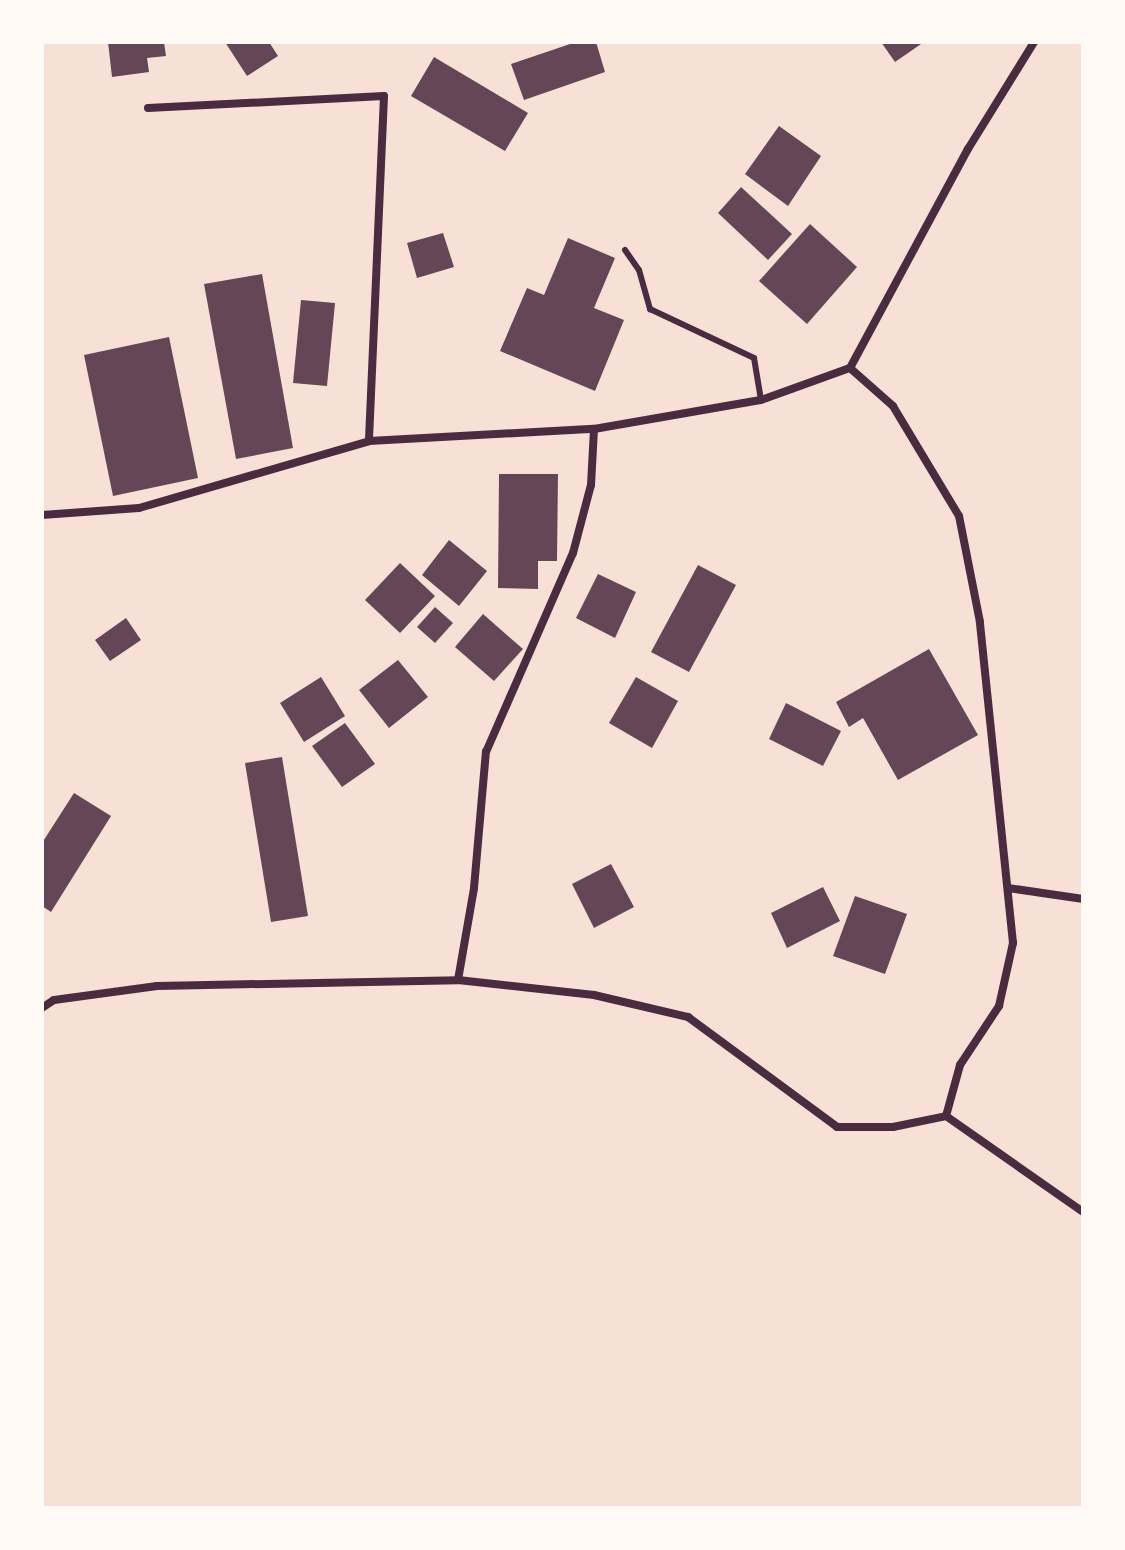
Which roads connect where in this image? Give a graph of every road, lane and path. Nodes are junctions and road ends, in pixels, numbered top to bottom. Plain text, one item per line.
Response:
1 (1034, 42) edge
2 (148, 108) dead end
3 (625, 250) dead end
4 (850, 368) junction
5 (761, 400) junction
6 (594, 429) junction
7 (369, 441) junction
8 (42, 515) edge
9 (1008, 888) junction
10 (1083, 899) edge
11 (458, 980) junction
12 (42, 1008) edge
13 (946, 1116) junction
14 (1083, 1212) edge

1 - 4 street
2 - 7 street
3 - 5 lane
4 - 5 street
4 - 9 street
5 - 6 street
6 - 7 street
6 - 11 street
7 - 8 street
9 - 10 street
9 - 13 street
11 - 12 street
11 - 13 street
13 - 14 street

